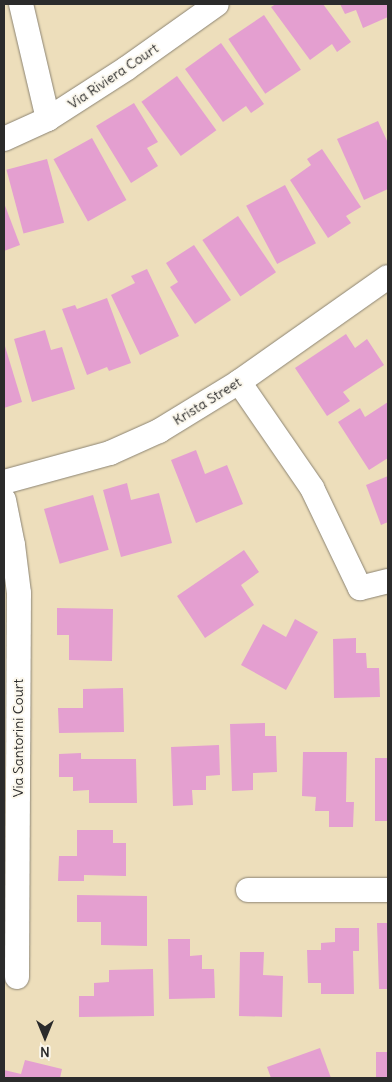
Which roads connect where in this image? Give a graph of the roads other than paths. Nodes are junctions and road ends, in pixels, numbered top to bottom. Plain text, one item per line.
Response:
1 (21, 4) edge
2 (217, 4) edge
3 (48, 119) junction
4 (4, 139) edge
5 (388, 277) edge
6 (239, 382) junction
7 (4, 482) edge
8 (4, 500) edge
9 (388, 581) edge
10 (248, 890) dead end
11 (388, 890) edge
12 (17, 977) dead end

1 - 3 street
2 - 3 street, Via Riviera Court
3 - 4 street, Via Riviera Court
5 - 6 street, Krista Street
6 - 7 street, Krista Street
6 - 9 street
8 - 12 street, Via Santorini Court
10 - 11 street

